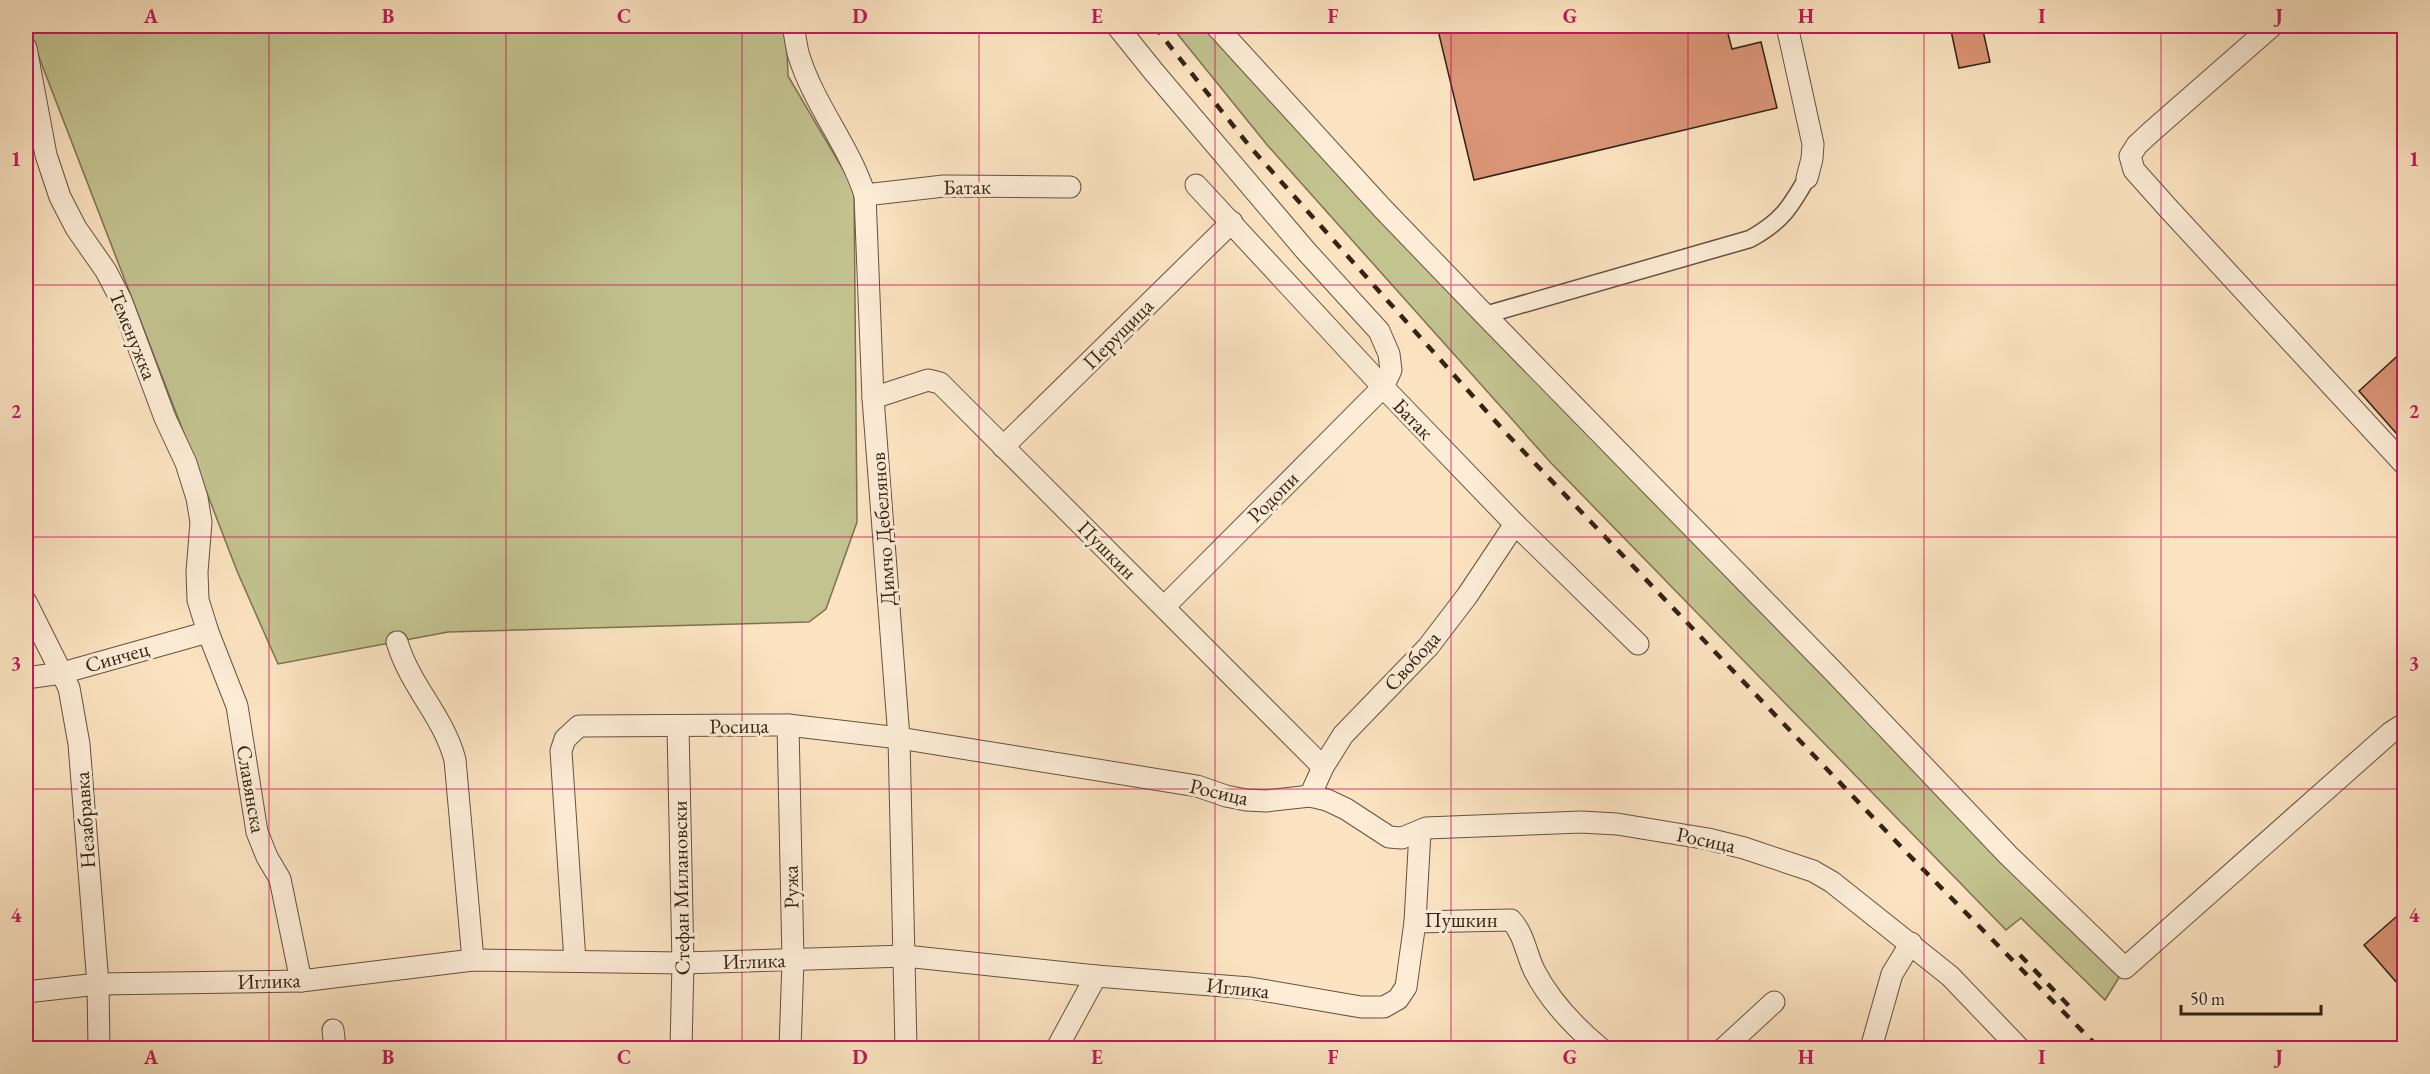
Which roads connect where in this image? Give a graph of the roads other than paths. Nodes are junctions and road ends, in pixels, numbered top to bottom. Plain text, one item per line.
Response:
1 (793, 26) edge
2 (1117, 26) edge
3 (1216, 26) edge
4 (1787, 26) edge
5 (2272, 26) edge
6 (26, 48) edge
7 (1807, 178) joint
8 (1196, 185) dead end
9 (1070, 188) dead end
10 (865, 195) junction
11 (1232, 222) junction
12 (1485, 315) junction
13 (1383, 387) junction
14 (873, 398) junction
15 (1003, 447) junction
16 (2404, 464) edge
17 (1515, 524) junction
18 (26, 603) edge
19 (1164, 607) junction
20 (207, 632) junction
21 (397, 642) dead end
22 (1638, 644) dead end
23 (62, 673) junction
24 (26, 678) edge
25 (2404, 724) edge
26 (788, 725) junction
27 (678, 727) junction
28 (899, 738) junction
29 (1323, 767) junction
30 (1310, 795) junction
31 (1420, 831) junction
32 (1415, 922) junction
33 (1911, 943) junction
34 (905, 956) junction
35 (473, 960) junction
36 (793, 960) junction
37 (574, 962) junction
38 (683, 963) junction
39 (1096, 976) junction
40 (301, 981) junction
41 (98, 984) junction
42 (26, 992) edge
43 (1774, 1002) dead end
44 (99, 1048) edge
45 (681, 1048) edge
46 (790, 1048) edge
47 (906, 1048) edge
48 (1057, 1048) edge
49 (1600, 1048) edge
50 (1725, 1048) edge
51 (1870, 1048) edge
52 (2019, 1048) edge

1 - 10 street, Димчо Дебелянов
2 - 13 street
3 - 12 street
4 - 7 street
5 - 16 street
6 - 20 street, Теменужка
7 - 12 street
8 - 11 street, Батак
9 - 10 street, Батак
10 - 14 street, Димчо Дебелянов
11 - 13 street, Батак
11 - 15 street, Перущица
12 - 25 street
13 - 17 street, Батак
13 - 19 street, Родопи
14 - 15 street, Пушкин
14 - 28 street, Димчо Дебелянов
15 - 19 street, Пушкин
17 - 22 street, Батак
17 - 29 street, Свобода
18 - 23 street, Незабравка
19 - 29 street, Пушкин
20 - 23 street, Синчец
20 - 40 street, Славянска
21 - 35 street
23 - 24 street, Синчец
23 - 41 street, Незабравка
26 - 27 street, Росица
26 - 28 street, Росица
26 - 36 street, Ружа
27 - 37 street, Росица
27 - 38 street, Стефан Милановски
28 - 30 street, Росица
28 - 34 street, Димчо Дебелянов
29 - 30 street, Свобода
30 - 31 street, Росица
31 - 32 street, Пушкин
31 - 33 street, Росица
32 - 39 street, Иглика
32 - 49 street, Пушкин
33 - 51 street
33 - 52 street, Росица
34 - 36 street, Иглика
34 - 39 street, Иглика
34 - 47 street, Димчо Дебелянов
35 - 37 street, Иглика
35 - 40 street, Иглика
36 - 38 street, Иглика
36 - 46 street, Ружа
37 - 38 street, Иглика
38 - 45 street, Стефан Милановски
39 - 48 street
40 - 41 street, Иглика
41 - 42 street, Иглика
41 - 44 street, Незабравка
43 - 50 street

